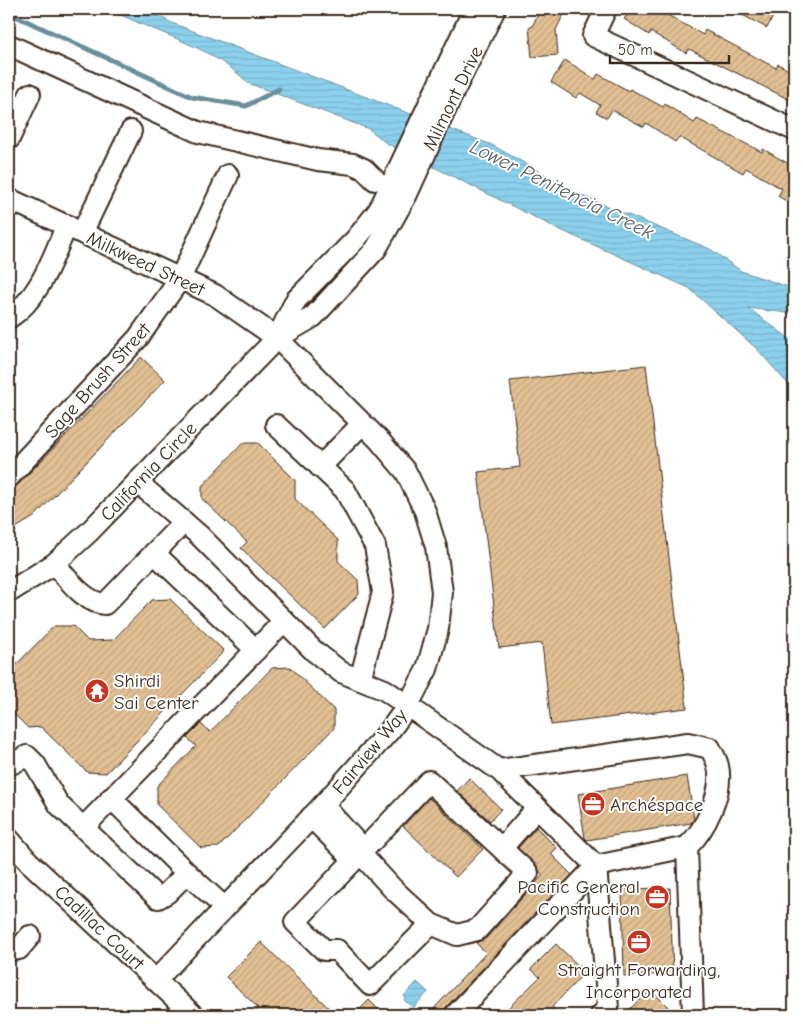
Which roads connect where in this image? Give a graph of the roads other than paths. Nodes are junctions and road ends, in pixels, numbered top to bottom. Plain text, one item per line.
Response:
1 (474, 9) edge
2 (496, 9) edge
3 (606, 9) edge
4 (9, 45) edge
5 (444, 91) junction
6 (30, 94) dead end
7 (794, 130) edge
8 (131, 131) dead end
9 (9, 139) edge
10 (228, 174) dead end
11 (393, 183) junction
12 (9, 199) edge
13 (74, 229) junction
14 (180, 279) junction
15 (9, 318) edge
16 (277, 338) junction
17 (362, 424) junction
18 (276, 425) dead end
19 (320, 467) junction
20 (9, 477) edge
21 (138, 482) junction
22 (184, 522) junction
23 (154, 553) junction
24 (54, 564) junction
25 (9, 592) edge
26 (284, 621) junction
27 (256, 650) junction
28 (360, 680) junction
29 (407, 707) junction
30 (9, 765) edge
31 (499, 770) junction
32 (111, 798) junction
33 (537, 808) junction
34 (317, 811) junction
35 (84, 827) junction
36 (9, 839) edge
37 (687, 847) junction
38 (502, 848) junction
39 (360, 853) junction
40 (596, 866) junction
41 (186, 873) junction
42 (224, 907) junction
43 (431, 924) junction
44 (30, 936) dead end
45 (9, 950) edge
46 (156, 979) junction
47 (193, 1015) edge
48 (455, 1015) edge
49 (601, 1015) edge
50 (693, 1015) edge

1 - 5 street, Milmont Drive
2 - 5 street, Milmont Drive
3 - 7 street
4 - 11 street
5 - 11 street, Milmont Drive
6 - 9 street
8 - 13 street
10 - 14 street, Sage Brush Street
11 - 16 street, California Circle
12 - 13 street, Milkweed Street
13 - 14 street, Milkweed Street
13 - 15 street
14 - 16 street, Milkweed Street
14 - 20 street, Sage Brush Street
16 - 17 street, Fairview Way
16 - 21 street, California Circle
17 - 19 street
17 - 29 street, Fairview Way
18 - 19 street
19 - 28 street
21 - 22 street
21 - 24 street, California Circle
22 - 23 street
22 - 26 street
23 - 24 street
23 - 27 street
24 - 25 street, California Circle
26 - 27 street
26 - 28 street
27 - 32 street
28 - 29 street
29 - 31 street
29 - 34 street, Fairview Way
30 - 35 street
31 - 33 street
31 - 37 street
32 - 35 street
32 - 41 street
33 - 38 street
33 - 40 street
34 - 39 street
34 - 42 street, Fairview Way
35 - 41 street
36 - 46 street, Cadillac Court
37 - 40 street
37 - 50 street
38 - 39 street
38 - 43 street
39 - 43 street
39 - 43 street
40 - 48 street
40 - 49 street
41 - 42 street
42 - 46 street, Fairview Way
44 - 45 street
46 - 47 street, Cadillac Court

